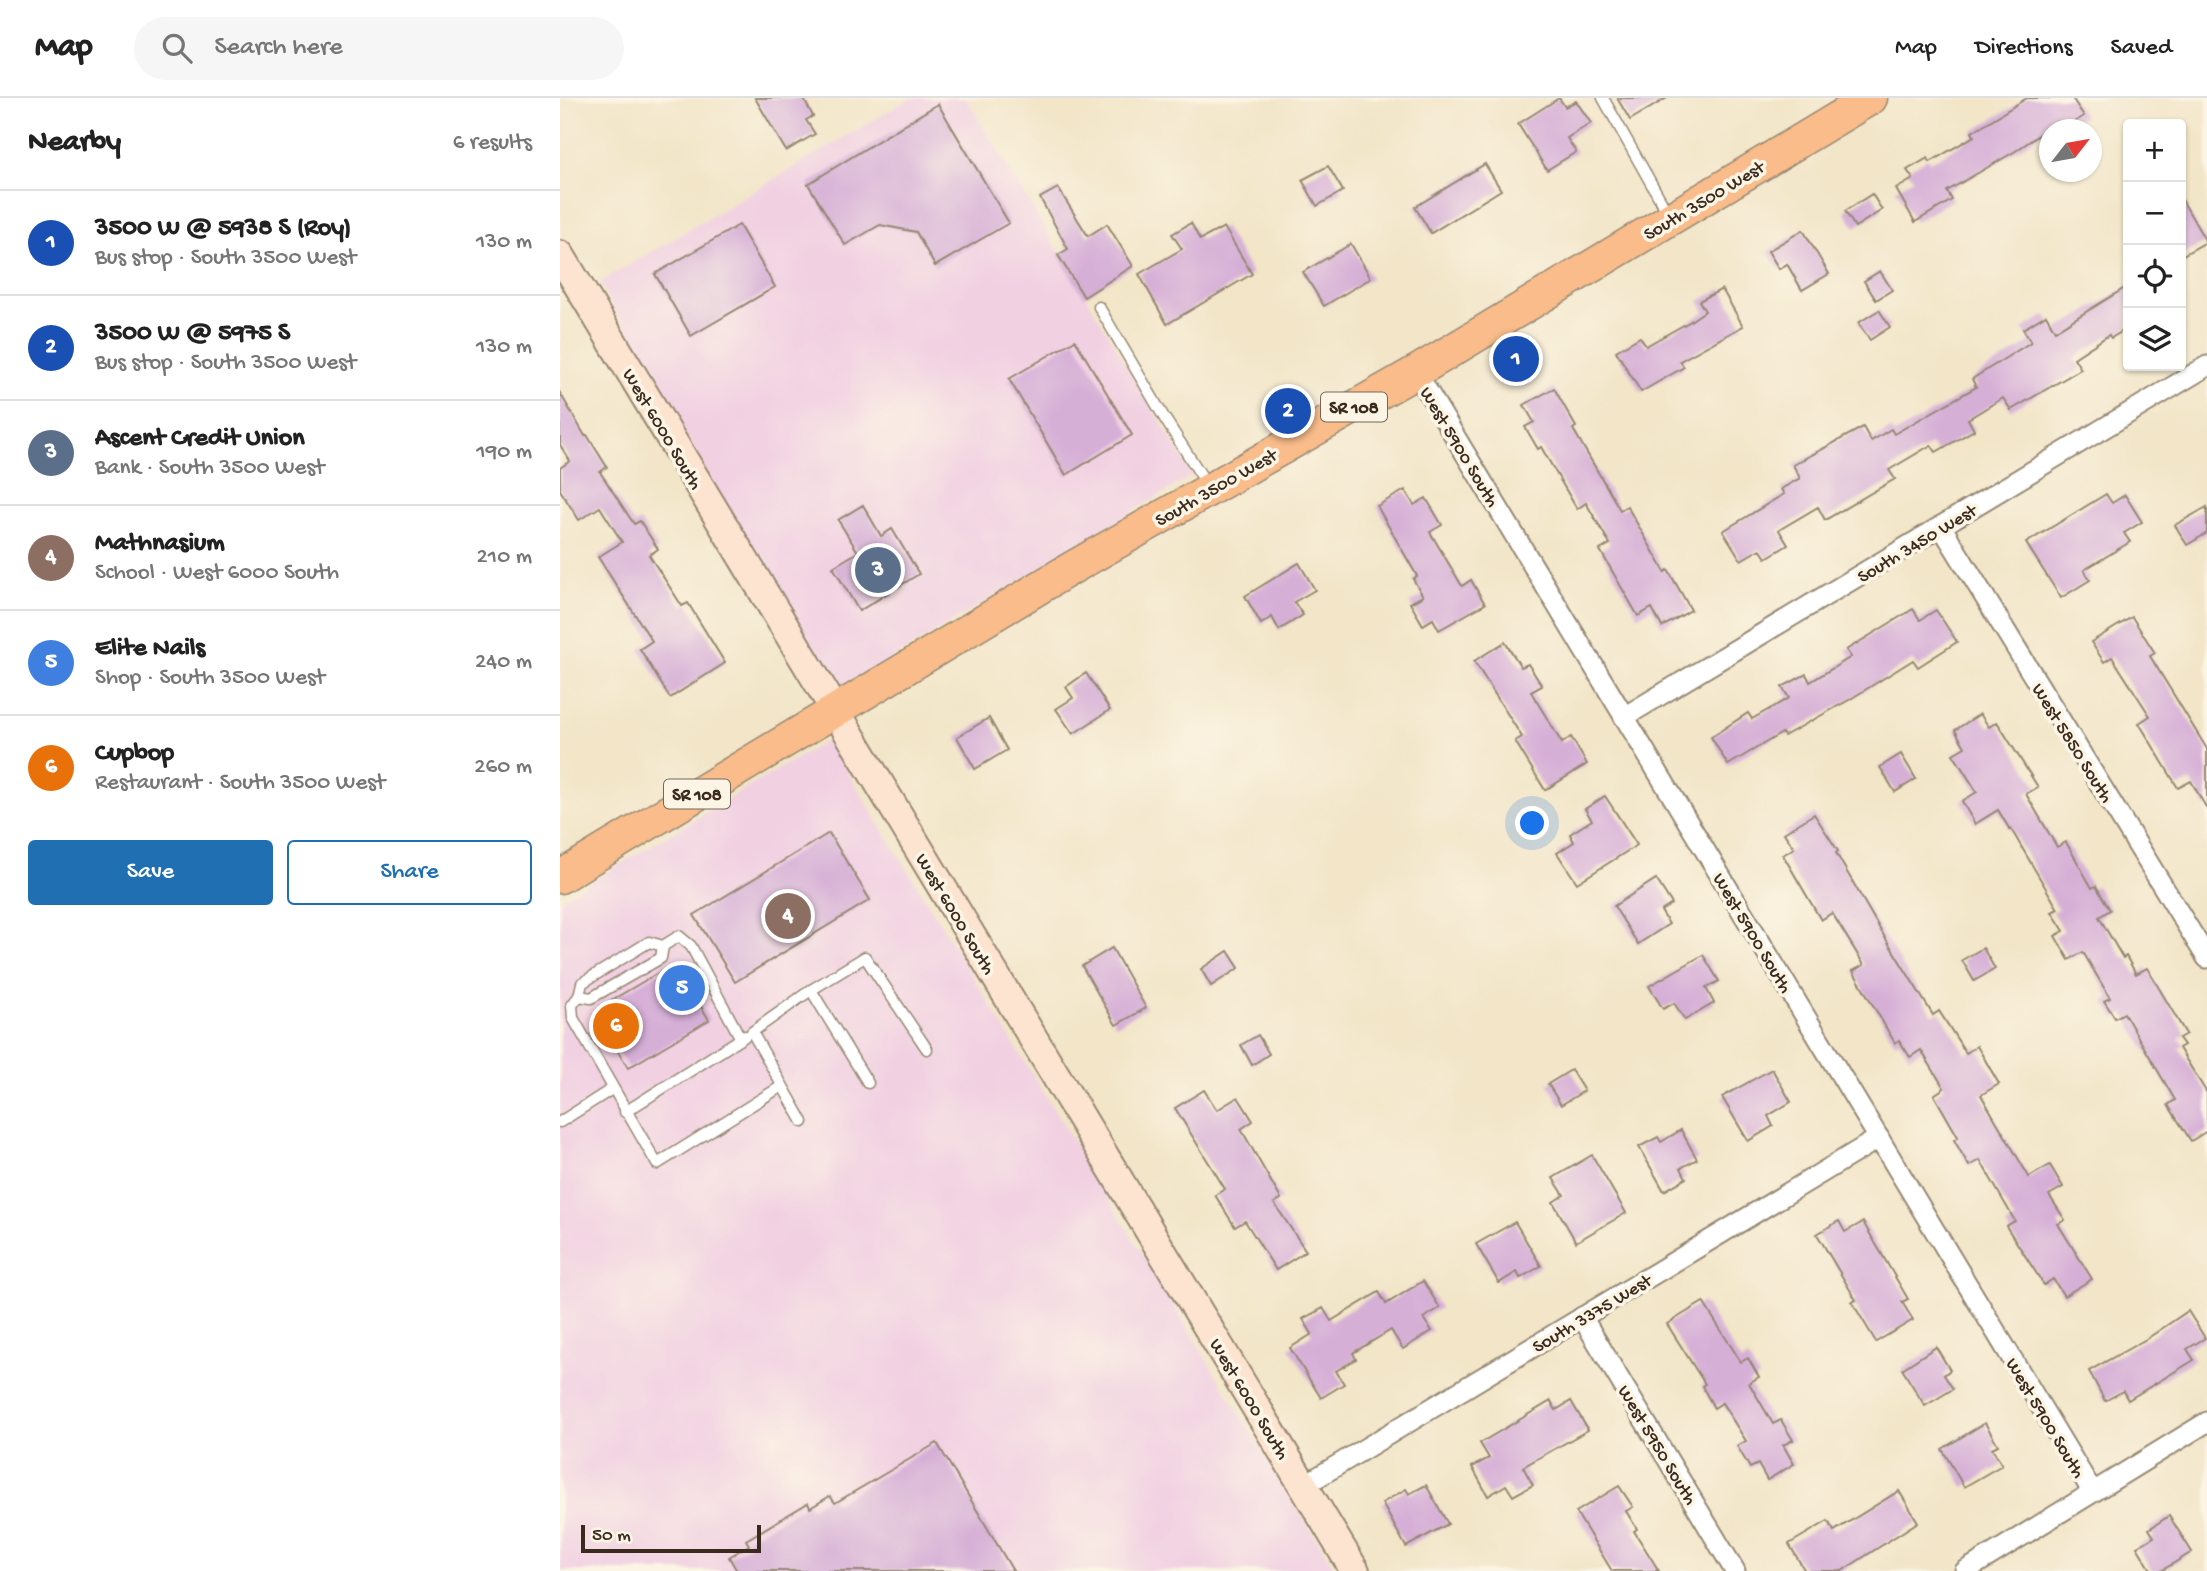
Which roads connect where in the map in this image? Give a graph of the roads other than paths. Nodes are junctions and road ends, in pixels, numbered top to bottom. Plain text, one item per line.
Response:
1 (1603, 98) edge
2 (1871, 98) edge
3 (1671, 219) junction
4 (560, 255) edge
5 (1099, 307) dead end
6 (2207, 366) edge
7 (1416, 372) junction
8 (1210, 489) junction
9 (1941, 526) junction
10 (835, 712) junction
11 (1624, 717) junction
12 (560, 877) edge
13 (663, 946) junction
14 (2207, 958) edge
15 (811, 990) junction
16 (579, 996) junction
17 (752, 1032) junction
18 (741, 1039) junction
19 (927, 1049) dead end
20 (868, 1083) dead end
21 (782, 1086) junction
22 (612, 1089) junction
23 (625, 1112) junction
24 (560, 1122) edge
25 (803, 1122) dead end
26 (1879, 1138) junction
27 (1582, 1317) junction
28 (2207, 1422) edge
29 (1303, 1486) junction
30 (2092, 1492) junction
31 (1355, 1571) edge
32 (1735, 1571) edge
33 (1966, 1571) edge

1 - 3 lane
2 - 3 main road, South 3500 West / SR 108
3 - 7 main road, South 3500 West / SR 108
4 - 10 street, West 6000 South
5 - 8 lane
6 - 9 street, South 3450 West
7 - 8 main road, South 3500 West / SR 108
7 - 11 street, West 5900 South
8 - 10 main road, South 3500 West / SR 108
9 - 11 street, South 3450 West
9 - 14 street, West 5850 South
10 - 12 main road, South 3500 West / SR 108
10 - 29 street, West 6000 South
11 - 26 street, West 5900 South
13 - 16 lane
13 - 16 lane
13 - 18 lane
15 - 17 lane
15 - 19 lane
15 - 20 lane
16 - 22 lane
17 - 18 lane
17 - 21 lane
18 - 23 lane
21 - 23 lane
21 - 25 lane
22 - 23 lane
22 - 24 lane
26 - 27 street, South 3375 West
26 - 30 street, West 5900 South
27 - 29 street, South 3375 West
27 - 32 street, West 5950 South
28 - 30 street
29 - 31 street, West 6000 South
30 - 33 street

